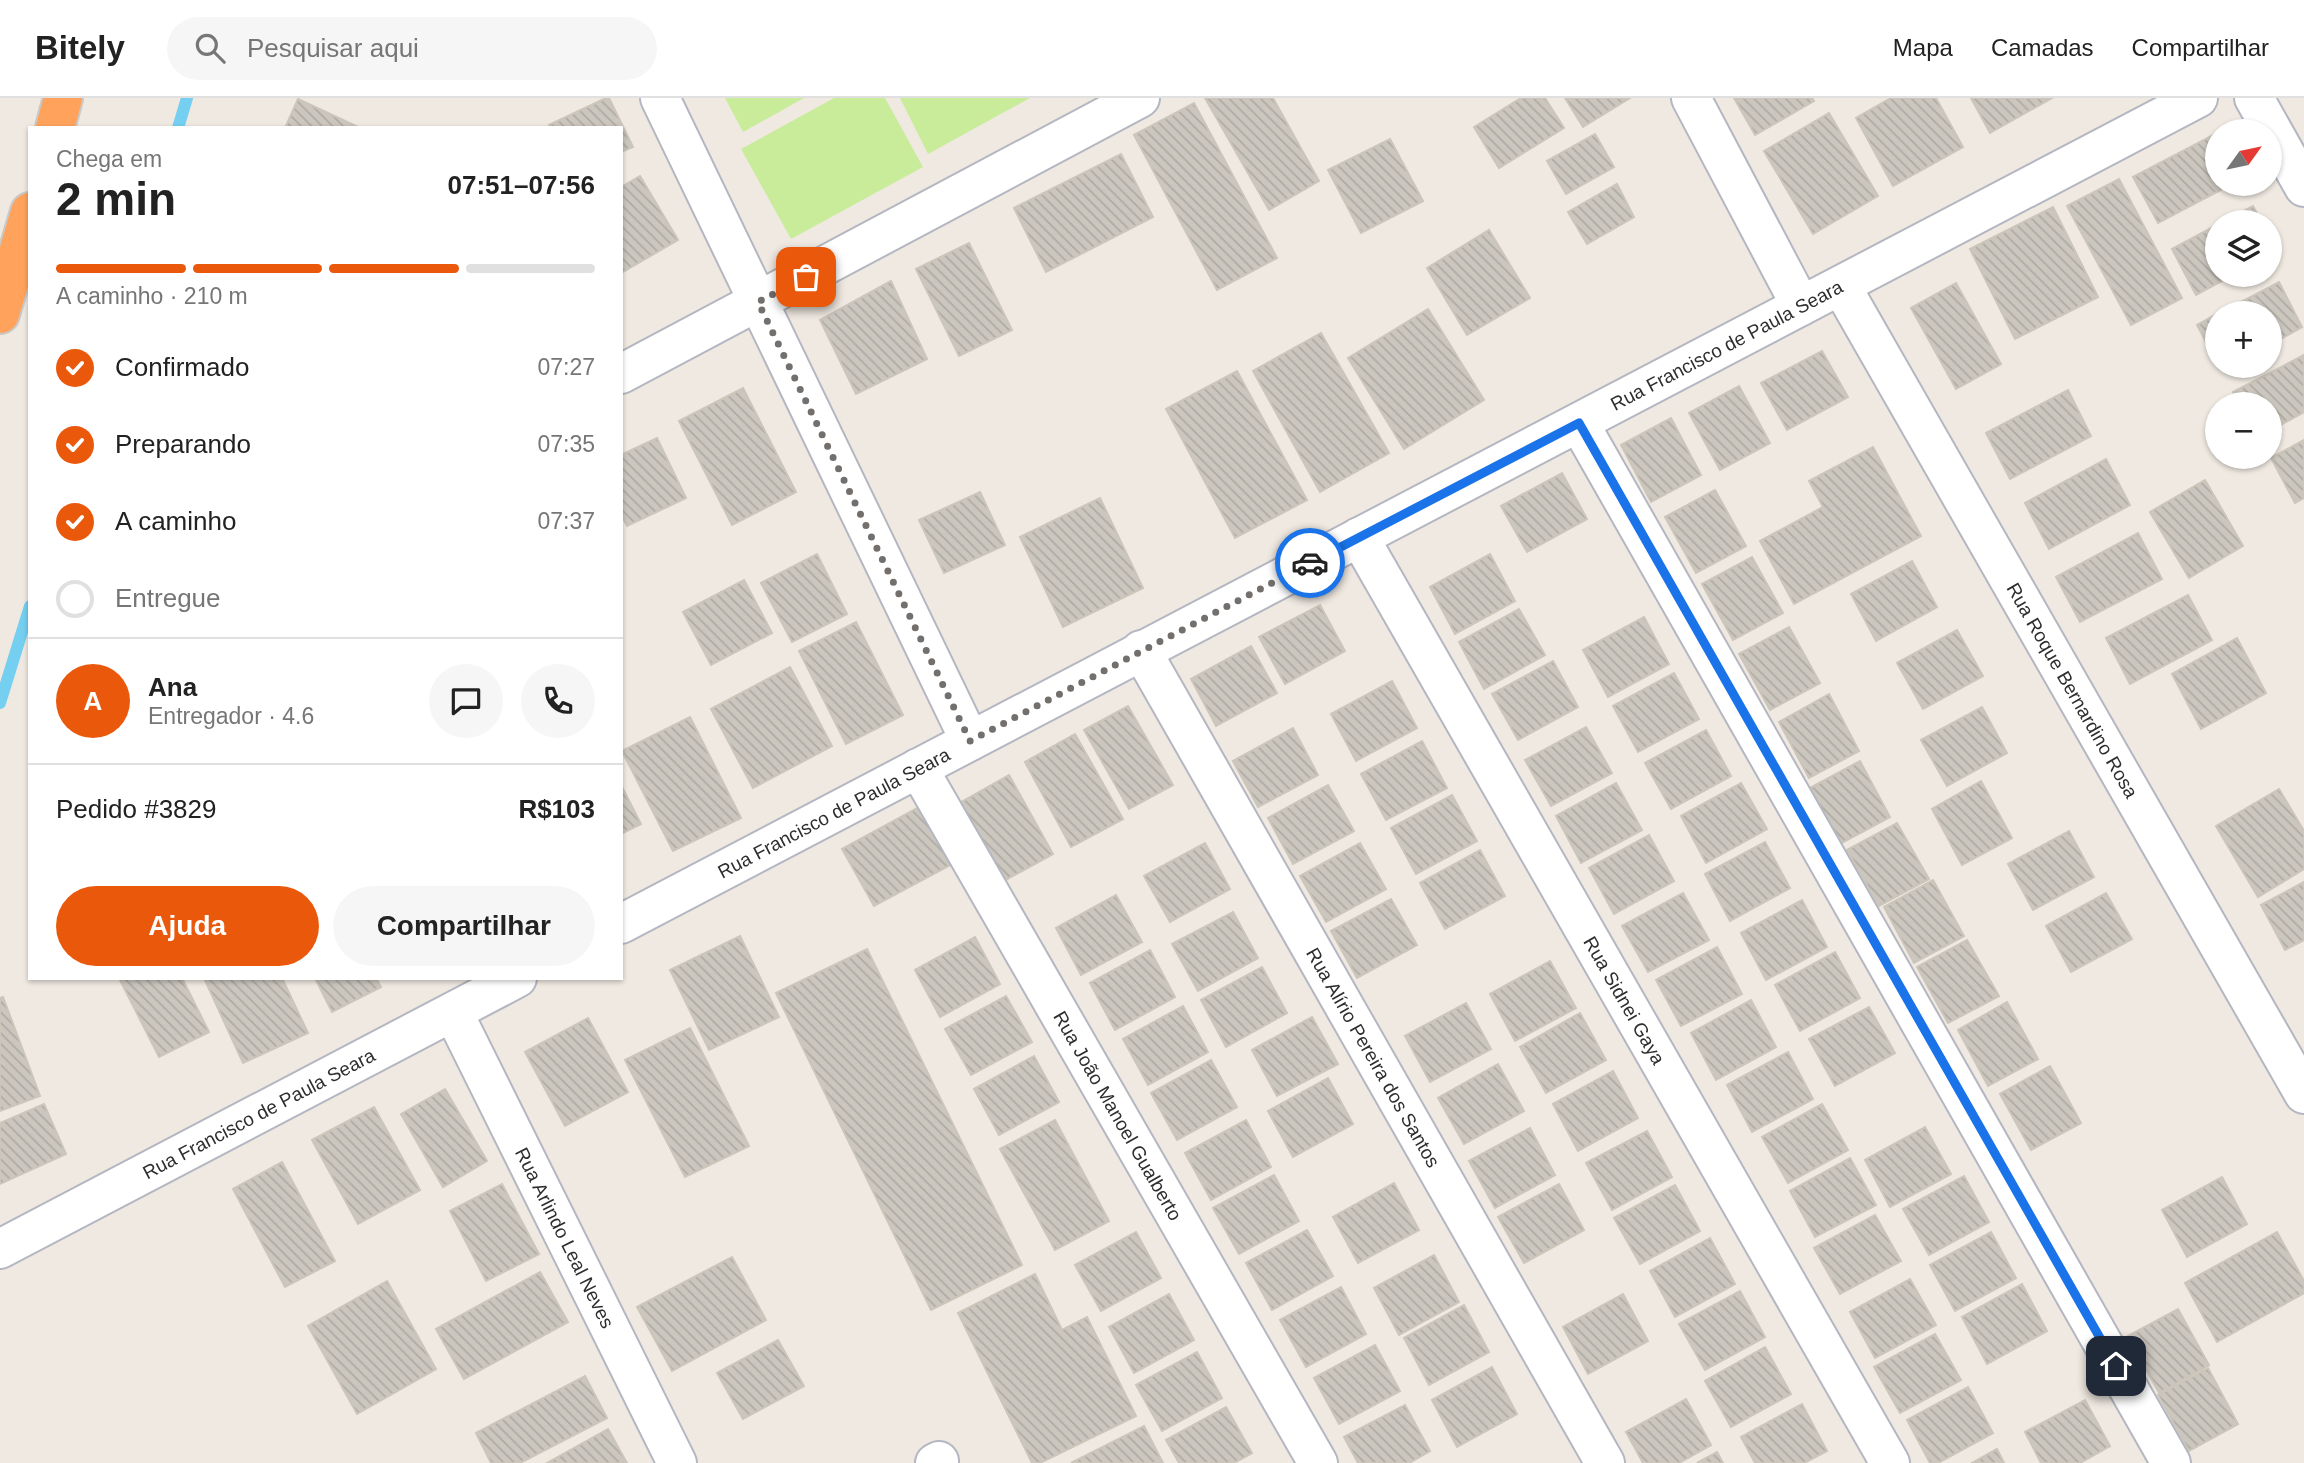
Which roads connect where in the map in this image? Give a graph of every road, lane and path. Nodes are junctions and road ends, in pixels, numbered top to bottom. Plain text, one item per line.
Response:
1 (63, 98) edge
2 (660, 98) edge
3 (1140, 98) edge
4 (1691, 98) edge
5 (2198, 98) edge
6 (2254, 98) edge
7 (55, 126) edge
8 (2304, 187) edge
9 (28, 219) edge
10 (1841, 285) junction
11 (758, 302) junction
12 (1801, 306) junction
13 (0, 314) edge
14 (623, 373) edge
15 (1579, 423) junction
16 (1359, 537) junction
17 (1141, 650) junction
18 (970, 741) junction
19 (918, 768) junction
20 (623, 923) edge
21 (513, 980) edge
22 (453, 1012) junction
23 (2304, 1094) edge
24 (0, 1249) edge
25 (677, 1463) edge
26 (1318, 1463) edge
27 (1605, 1463) edge
28 (1890, 1463) edge
29 (2171, 1463) edge

1 - 7 highway
2 - 11 street
3 - 11 street
4 - 12 street
5 - 10 street, Rua Francisco de Paula Seara
6 - 8 street
9 - 13 highway
10 - 12 street, Rua Francisco de Paula Seara
10 - 23 street, Rua Roque Bernardino Rosa
11 - 14 street
11 - 18 street
12 - 15 street, Rua Francisco de Paula Seara
15 - 16 street, Rua Francisco de Paula Seara
15 - 29 street
16 - 17 street, Rua Francisco de Paula Seara
16 - 28 street, Rua Sidnei Gaya
17 - 18 street, Rua Francisco de Paula Seara
17 - 27 street, Rua Alírio Pereira dos Santos
18 - 19 street, Rua Francisco de Paula Seara
19 - 20 street, Rua Francisco de Paula Seara
19 - 26 street, Rua João Manoel Gualberto
21 - 22 street, Rua Francisco de Paula Seara
22 - 24 street, Rua Francisco de Paula Seara
22 - 25 street, Rua Arlindo Leal Neves

